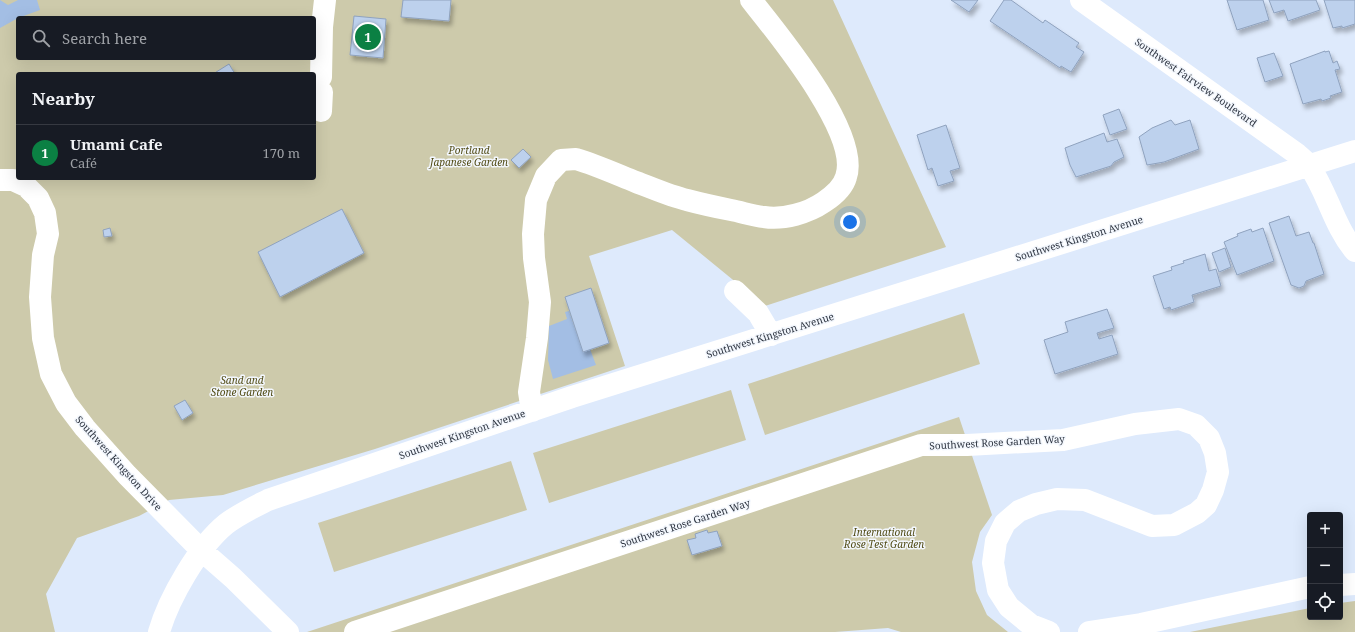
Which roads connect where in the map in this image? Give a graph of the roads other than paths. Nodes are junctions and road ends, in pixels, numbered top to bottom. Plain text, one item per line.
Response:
1 (325, 0) edge
2 (751, 0) edge
3 (1081, 0) edge
4 (321, 93) dead end
5 (1355, 151) edge
6 (1309, 166) junction
7 (0, 180) edge
8 (1355, 251) edge
9 (735, 292) dead end
10 (771, 334) junction
11 (532, 410) junction
12 (201, 550) junction
13 (1355, 584) edge
14 (1343, 585) edge
15 (1307, 588) edge
16 (159, 632) edge
17 (288, 632) edge
18 (355, 632) edge
19 (1049, 632) edge
20 (1089, 632) edge

1 - 4 street
2 - 11 street
3 - 6 street, Southwest Fairview Boulevard
5 - 6 street, Southwest Kingston Avenue
6 - 8 street, Southwest Fairview Boulevard
6 - 10 street, Southwest Kingston Avenue
7 - 12 street, Southwest Kingston Drive
9 - 10 street
10 - 11 street, Southwest Kingston Avenue
11 - 12 street, Southwest Kingston Avenue
12 - 16 street, Southwest Kingston Avenue
12 - 17 street
13 - 14 street
15 - 20 street
18 - 19 street, Southwest Rose Garden Way

